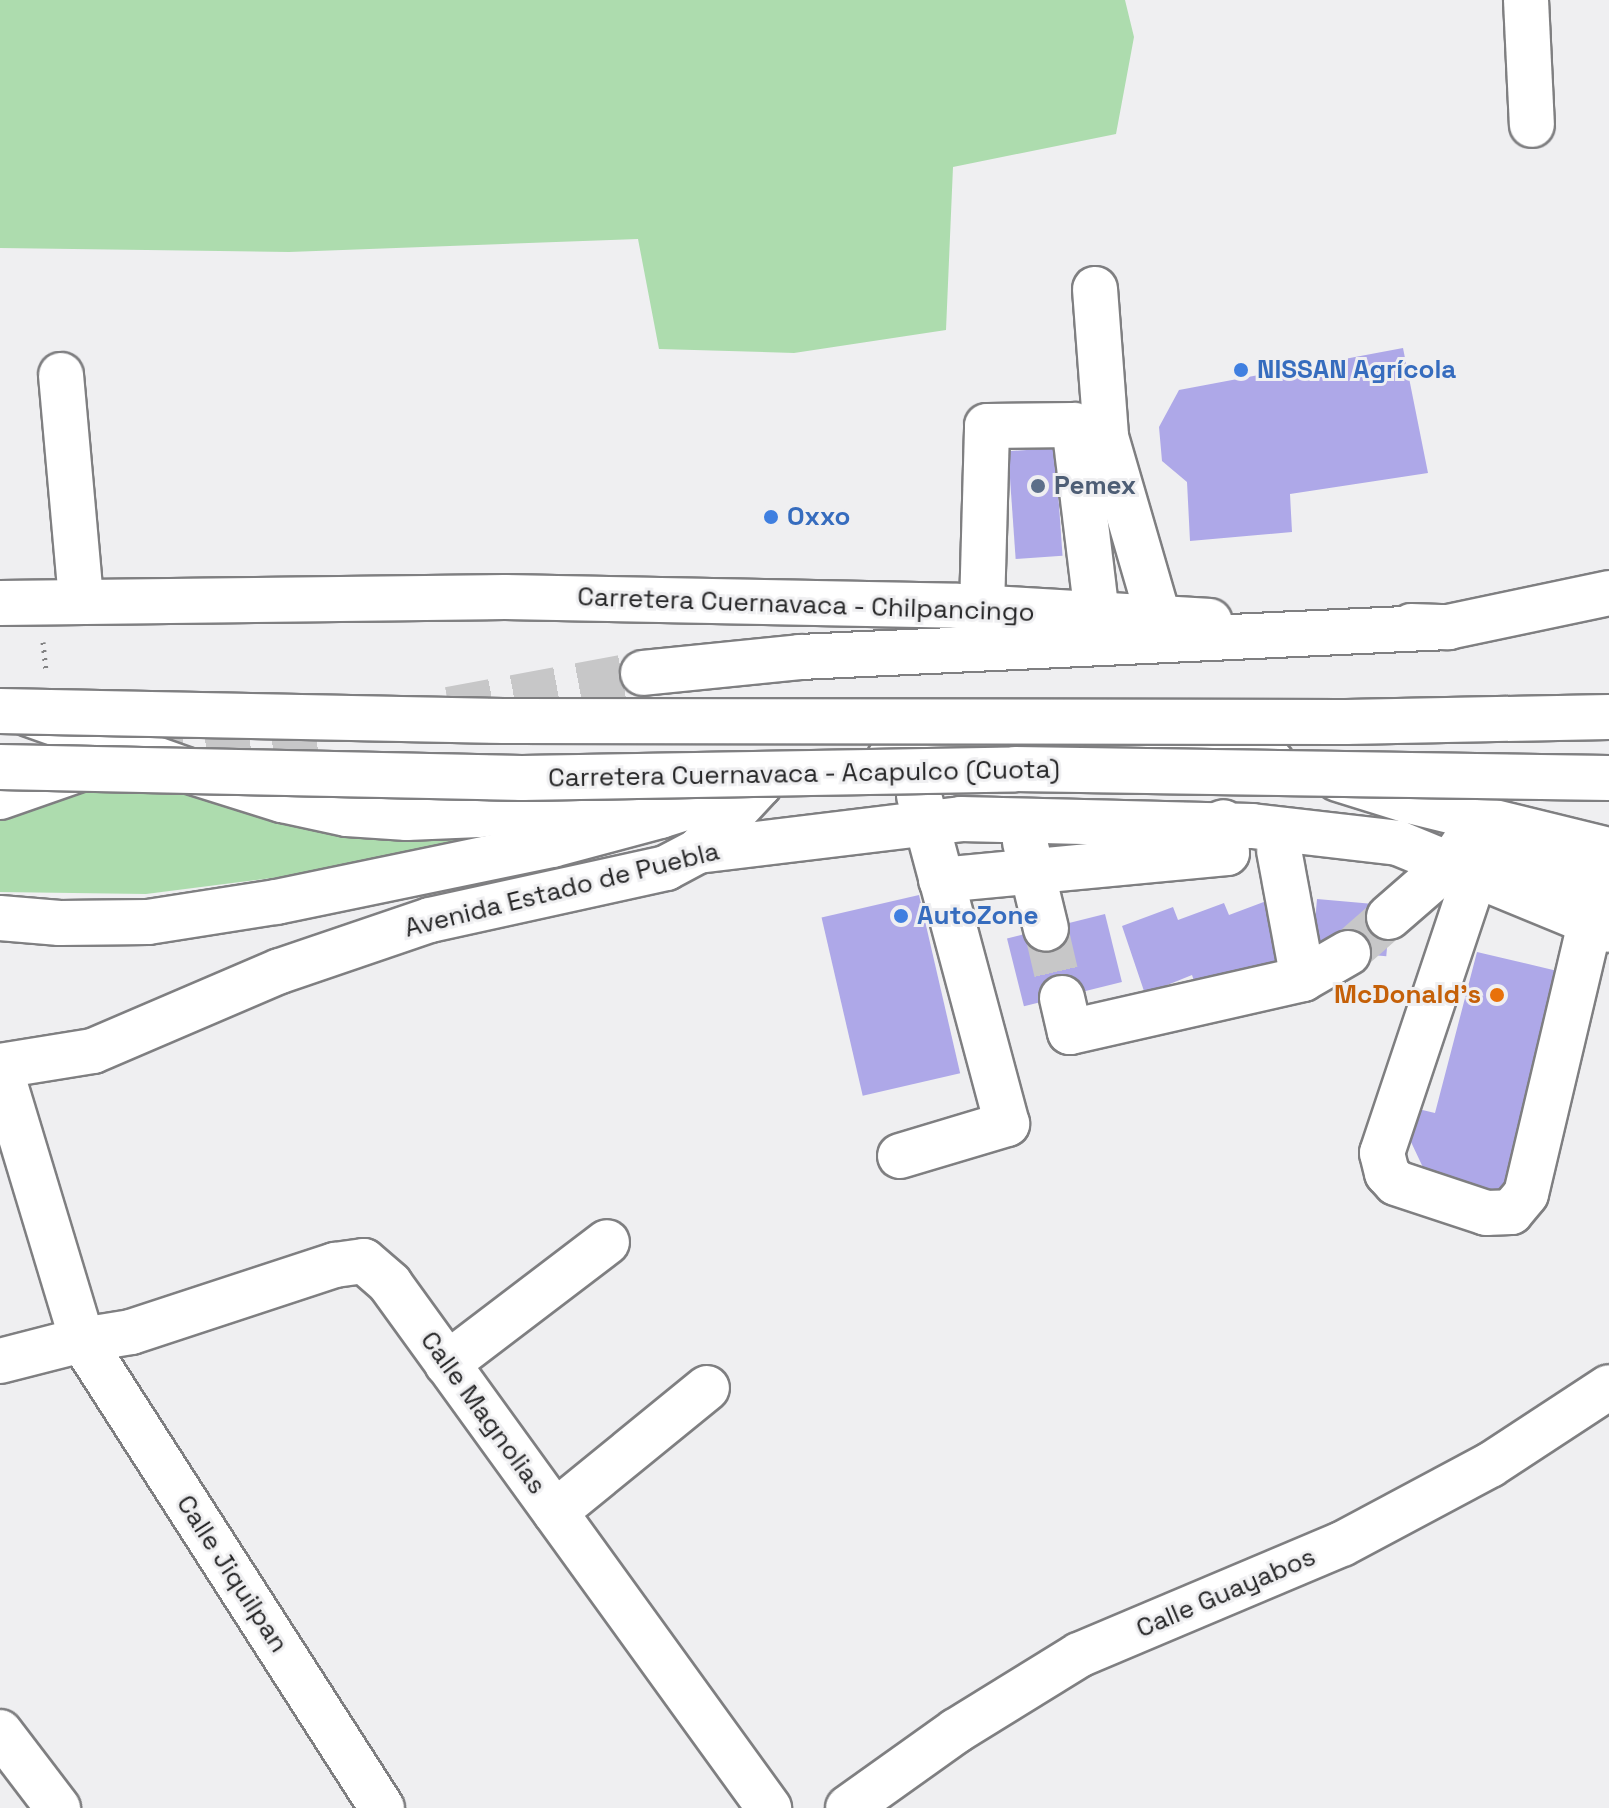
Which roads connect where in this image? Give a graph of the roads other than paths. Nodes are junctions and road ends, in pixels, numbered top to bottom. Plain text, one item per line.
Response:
1 (1526, 0) edge
2 (1532, 125) dead end
3 (1095, 289) dead end
4 (61, 375) dead end
5 (1609, 593) edge
6 (81, 599) junction
7 (19, 602) edge
8 (982, 608) junction
9 (1097, 615) junction
10 (1159, 619) junction
11 (1609, 624) edge
12 (1448, 627) junction
13 (643, 673) tunnel mouth
14 (0, 704) edge
15 (0, 711) edge
16 (1609, 717) edge
17 (1002, 740) junction
18 (1212, 750) junction
19 (908, 755) junction
20 (0, 766) edge
21 (1609, 778) edge
22 (760, 784) junction
23 (0, 797) edge
24 (1409, 801) junction
25 (1021, 821) junction
26 (926, 823) junction
27 (1226, 839) junction
28 (1398, 843) junction
29 (1279, 850) junction
30 (698, 851) junction
31 (1474, 852) junction
32 (1032, 871) junction
33 (941, 880) junction
34 (1603, 895) edge
35 (1389, 917) tunnel mouth
36 (0, 918) edge
37 (1046, 929) tunnel mouth
38 (1348, 953) tunnel mouth
39 (1303, 979) junction
40 (1062, 998) tunnel mouth
41 (0, 1067) edge
42 (900, 1156) dead end
43 (607, 1242) dead end
44 (82, 1340) junction
45 (0, 1361) edge
46 (447, 1364) junction
47 (1609, 1387) edge
48 (707, 1388) dead end
49 (555, 1512) junction
50 (0, 1732) edge
51 (58, 1808) edge
52 (382, 1808) edge
53 (769, 1808) edge
54 (848, 1808) edge

1 - 2 main road
3 - 10 main road
4 - 6 main road
5 - 12 main road, Carretera Cuernavaca - Chilpancingo
6 - 7 main road, Carretera Cuernavaca - Chilpancingo
6 - 8 main road, Carretera Cuernavaca - Chilpancingo
8 - 9 main road, Carretera Cuernavaca - Chilpancingo
8 - 9 main road
9 - 10 main road, Carretera Cuernavaca - Chilpancingo
10 - 12 main road, Carretera Cuernavaca - Chilpancingo
11 - 12 main road
12 - 13 main road
14 - 22 main road
15 - 16 main road, Carretera Cuernavaca - Acapulco (Cuota), bridge
17 - 18 main road
17 - 19 main road
17 - 25 main road
18 - 24 main road
18 - 27 main road
19 - 22 main road
19 - 26 main road
20 - 21 main road, Carretera Cuernavaca - Acapulco (Cuota), bridge
20 - 23 main road
22 - 30 main road
22 - 36 main road
24 - 28 main road
24 - 31 main road
24 - 34 main road
25 - 26 main road, Avenida Estado de Puebla
25 - 27 main road, Avenida Estado de Puebla
25 - 32 main road
26 - 30 main road, Avenida Estado de Puebla
26 - 33 main road
27 - 28 main road, Avenida Estado de Puebla
27 - 29 main road
27 - 32 main road
28 - 29 main road
28 - 31 main road, Avenida Estado de Puebla
29 - 39 main road
30 - 41 main road, Avenida Estado de Puebla
31 - 34 main road
31 - 34 main road
31 - 35 main road
32 - 33 main road
32 - 37 main road
33 - 42 main road
38 - 39 main road
39 - 40 main road
41 - 44 main road, Calle Jiquilpan
43 - 46 main road
44 - 45 main road
44 - 46 main road, Calle Magnolias
44 - 52 main road, Calle Jiquilpan
46 - 49 main road, Calle Magnolias
47 - 54 main road, Calle Guayabos
48 - 49 main road
49 - 53 main road, Calle Magnolias
50 - 51 main road

